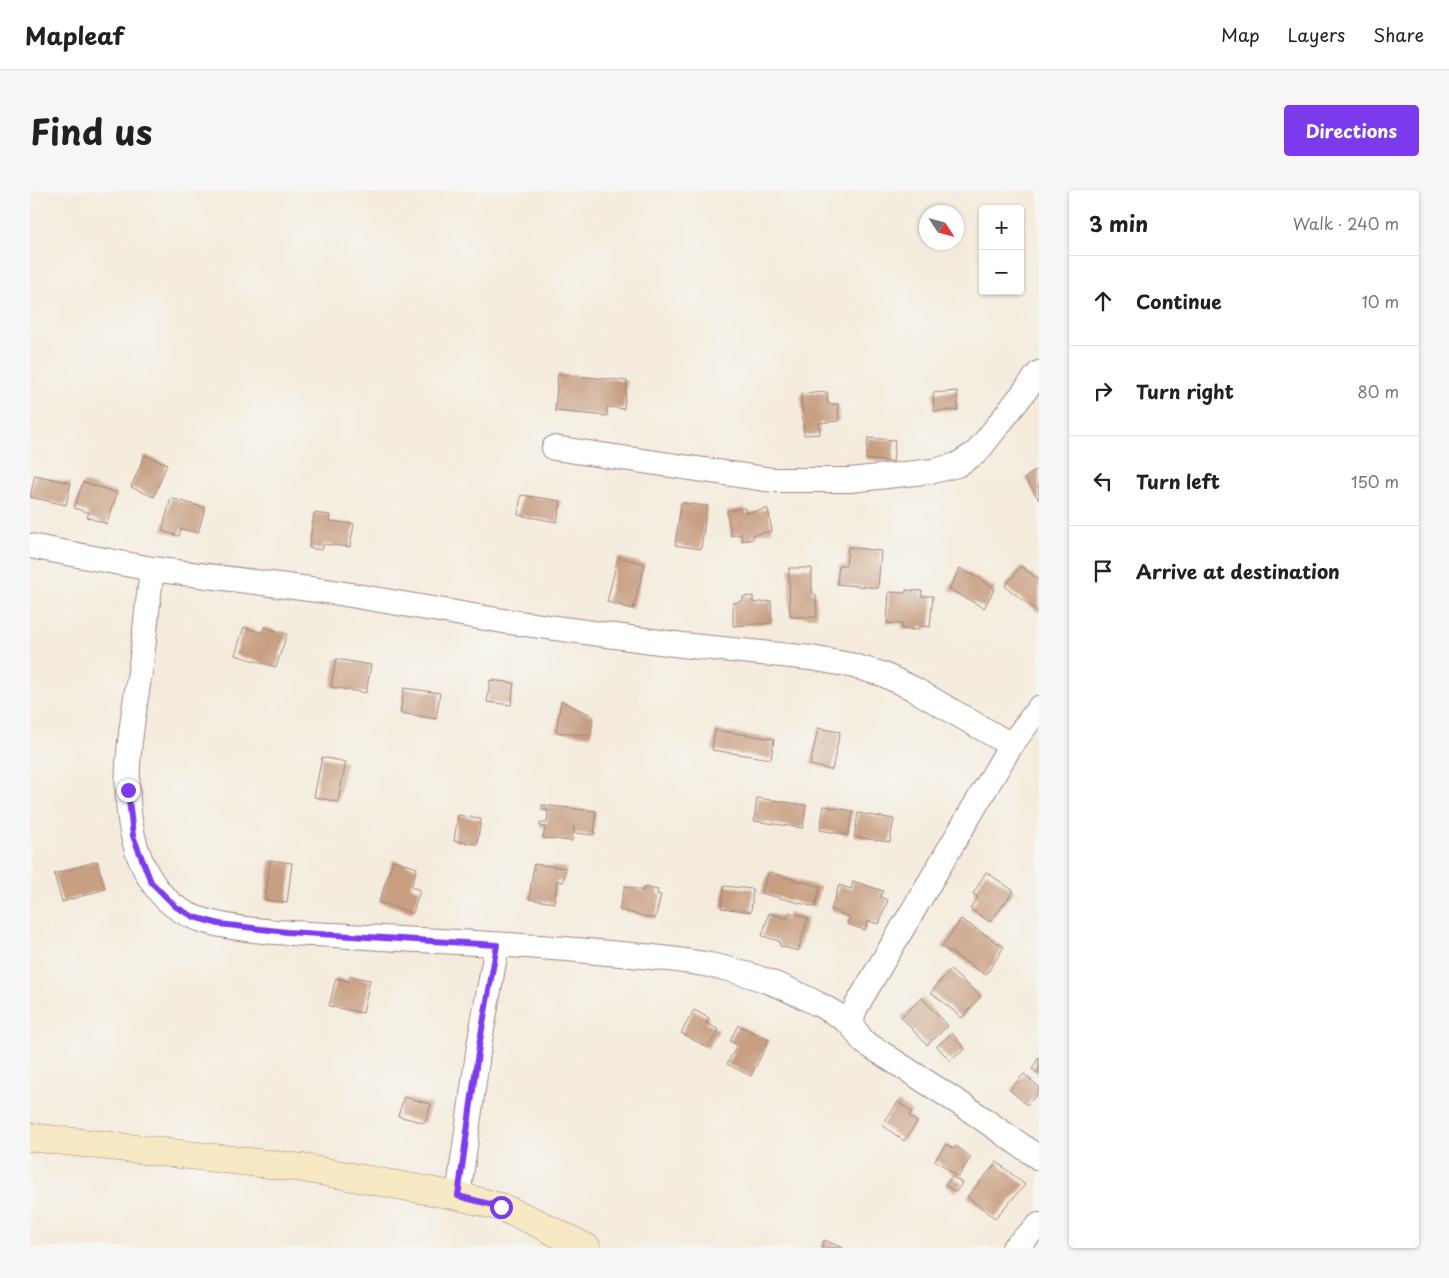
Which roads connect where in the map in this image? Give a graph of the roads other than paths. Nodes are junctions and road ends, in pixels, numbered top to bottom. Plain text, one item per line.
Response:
1 (1039, 374) edge
2 (554, 448) dead end
3 (30, 546) edge
4 (152, 568) junction
5 (1039, 708) edge
6 (1011, 746) junction
7 (497, 945) junction
8 (852, 1026) junction
9 (30, 1137) edge
10 (1039, 1158) edge
11 (458, 1196) junction
12 (1039, 1225) edge
13 (587, 1248) edge
14 (1014, 1248) edge

1 - 2 street
3 - 4 street
4 - 6 street
4 - 7 street
5 - 6 street
6 - 8 street
7 - 8 street
7 - 11 street
8 - 10 street
9 - 11 street
11 - 13 street
12 - 14 street

